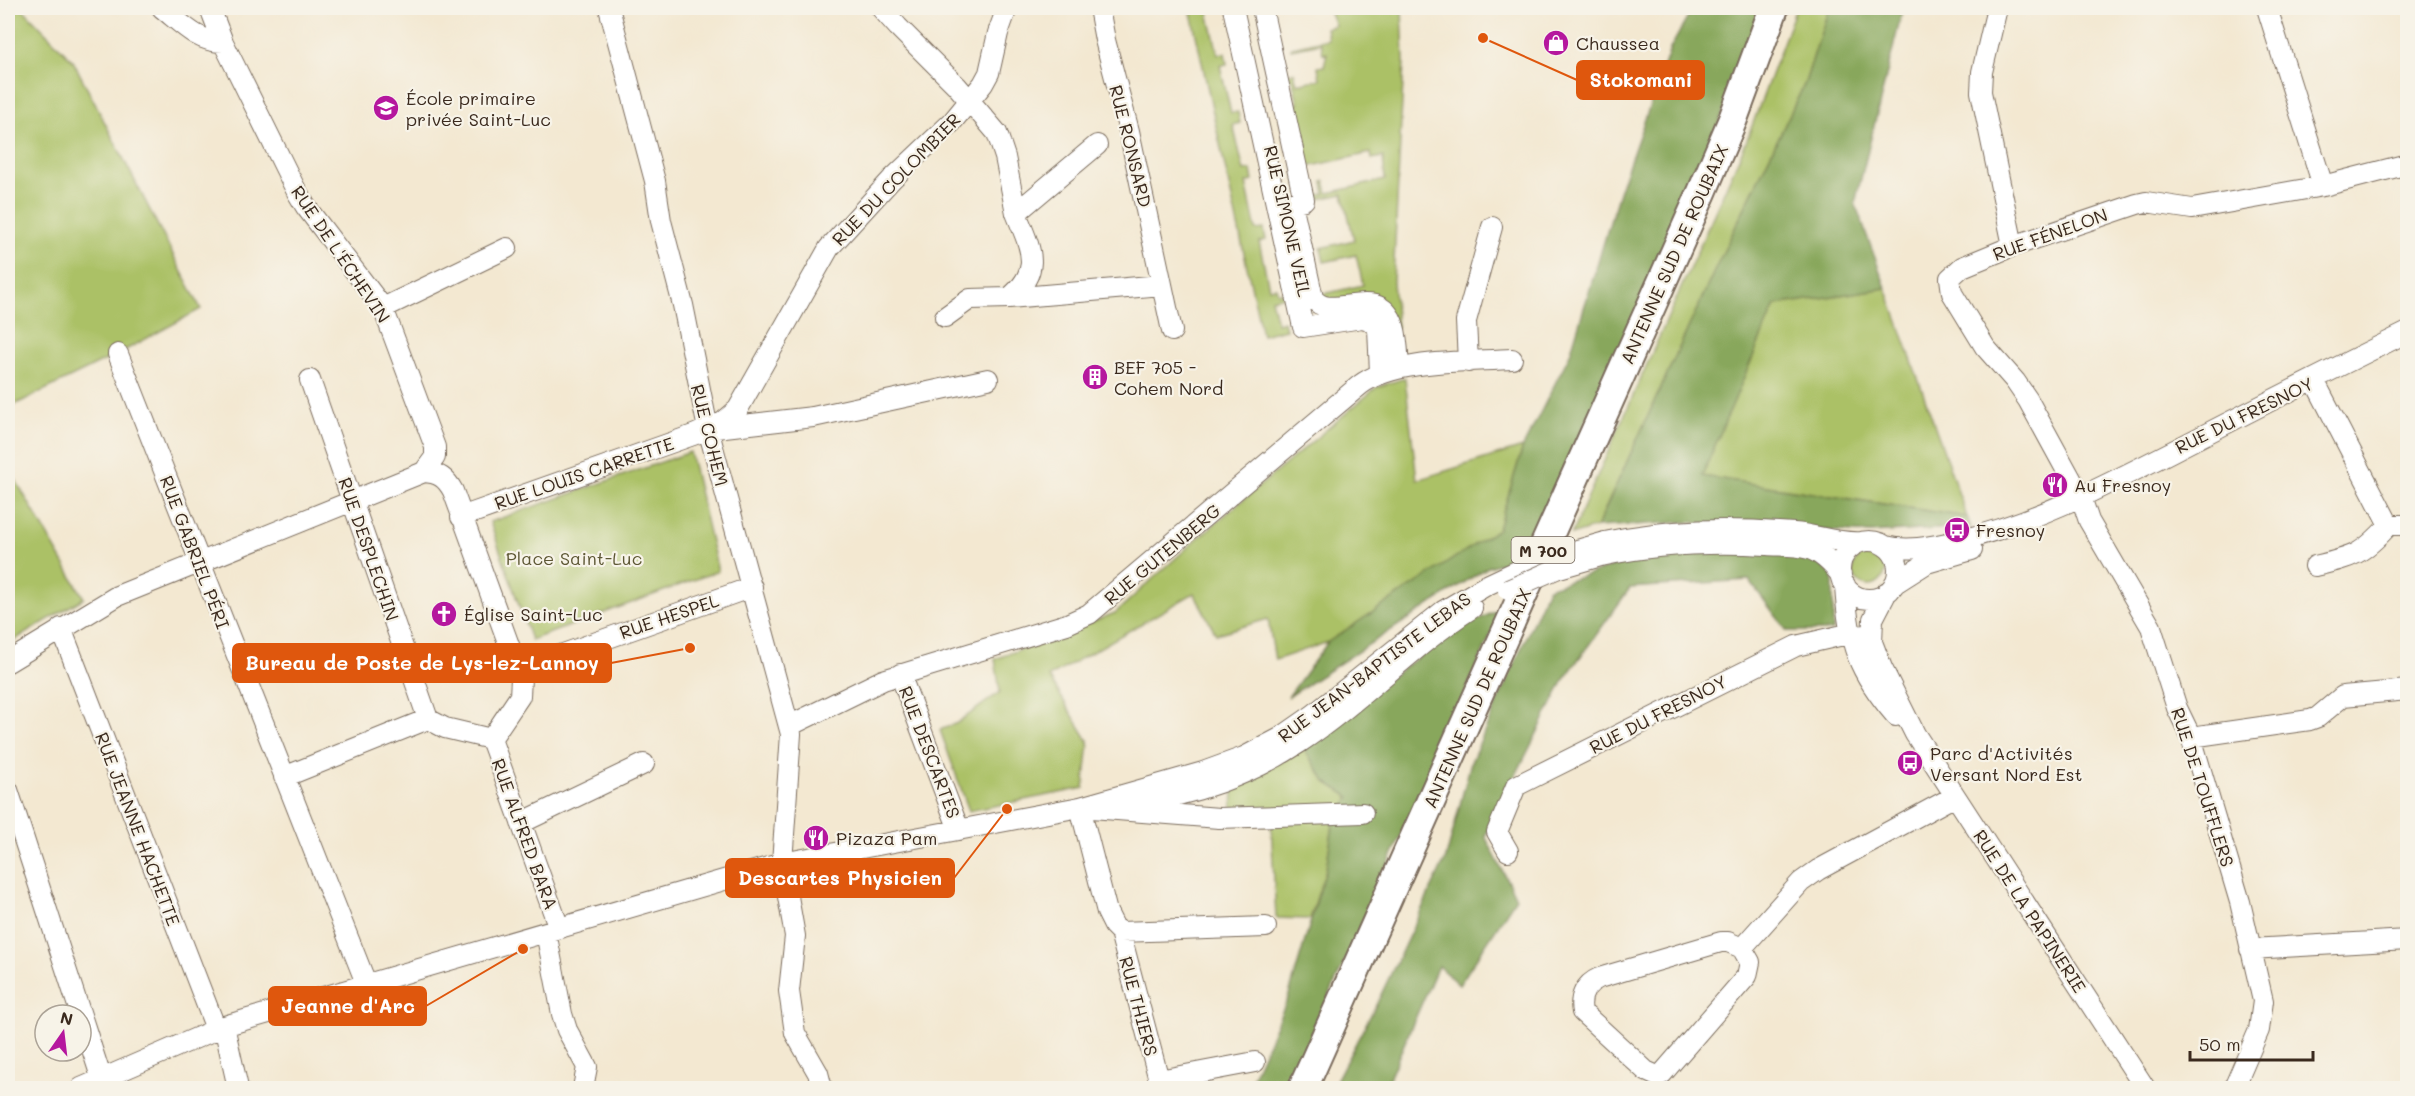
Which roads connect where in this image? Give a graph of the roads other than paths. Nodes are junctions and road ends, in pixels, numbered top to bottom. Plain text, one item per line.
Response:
1 (162, 8) edge
2 (210, 8) edge
3 (609, 8) edge
4 (881, 8) edge
5 (1007, 8) edge
6 (1099, 8) edge
7 (1233, 8) edge
8 (1241, 8) edge
9 (1262, 8) edge
10 (1774, 8) edge
11 (1786, 8) edge
12 (1997, 8) edge
13 (2267, 8) edge
14 (223, 42) junction
15 (970, 101) junction
16 (1097, 145) dead end
17 (2408, 164) edge
18 (2323, 186) junction
19 (1016, 213) junction
20 (1492, 226) dead end
21 (2013, 246) junction
22 (507, 248) dead end
23 (1162, 285) junction
24 (1009, 298) junction
25 (383, 308) junction
26 (945, 317) dead end
27 (1172, 331) dead end
28 (2408, 332) edge
29 (118, 354) dead end
30 (1512, 359) dead end
31 (1468, 362) junction
32 (1390, 370) junction
33 (988, 379) dead end
34 (310, 380) dead end
35 (2314, 380) junction
36 (708, 429) junction
37 (424, 472) junction
38 (2081, 497) junction
39 (352, 501) junction
40 (461, 517) junction
41 (2398, 525) edge
42 (1862, 542) junction
43 (1885, 546) junction
44 (1603, 549) junction
45 (200, 564) junction
46 (2315, 566) dead end
47 (1843, 580) junction
48 (752, 587) junction
49 (1891, 588) junction
50 (61, 628) junction
51 (1872, 634) junction
52 (1850, 635) junction
53 (8, 662) edge
54 (518, 670) junction
55 (900, 674) junction
56 (2408, 690) edge
57 (429, 719) junction
58 (789, 726) junction
59 (1915, 734) junction
60 (2191, 737) junction
61 (491, 739) junction
62 (644, 764) dead end
63 (284, 777) junction
64 (1206, 779) junction
65 (8, 790) edge
66 (1955, 796) junction
67 (1080, 807) junction
68 (1363, 813) dead end
69 (1219, 818) junction
70 (521, 823) junction
71 (959, 830) junction
72 (1508, 851) dead end
73 (782, 863) junction
74 (1266, 927) dead end
75 (552, 930) junction
76 (1120, 932) junction
77 (2408, 940) edge
78 (1742, 948) junction
79 (2250, 949) junction
80 (366, 983) junction
81 (220, 1027) junction
82 (1255, 1062) dead end
83 (102, 1080) junction
84 (81, 1089) edge
85 (238, 1089) edge
86 (584, 1089) edge
87 (822, 1089) edge
88 (1303, 1089) edge
89 (1315, 1089) edge
90 (2145, 1089) edge
91 (2234, 1089) edge

1 - 14 street
2 - 14 street, RUE DE L'ÉCHEVIN
3 - 36 street, RUE COHEM
4 - 15 street
5 - 15 street, RUE DU COLOMBIER
6 - 23 street, RUE RONSARD
7 - 32 street
8 - 32 street, RUE SIMONE VEIL
9 - 32 street
10 - 88 highway, ANTENNE SUD DE ROUBAIX / M 700
11 - 89 highway, ANTENNE SUD DE ROUBAIX / M 700
12 - 21 street
13 - 18 street
14 - 25 street, RUE DE L'ÉCHEVIN
15 - 19 street
15 - 36 street, RUE DU COLOMBIER
16 - 19 street, RUE RONSARD
17 - 18 street, RUE FÉNELON
18 - 21 street, RUE FÉNELON
19 - 24 street
20 - 31 street
21 - 38 street, RUE FÉNELON
22 - 25 street
23 - 24 street
23 - 27 street, RUE RONSARD
24 - 26 street
25 - 37 street, RUE DE L'ÉCHEVIN
28 - 35 street, RUE DU FRESNOY
29 - 45 street, RUE GABRIEL PÉRI
30 - 31 street, RUE GUTENBERG
31 - 32 street, RUE GUTENBERG
32 - 55 street, RUE GUTENBERG
33 - 36 street
34 - 39 street, RUE DESPLECHIN
35 - 38 street, RUE DU FRESNOY
35 - 41 street
36 - 40 street, RUE LOUIS CARRETTE
36 - 48 street, RUE COHEM
37 - 39 street
37 - 40 street
38 - 43 street, RUE DU FRESNOY
38 - 49 street, RUE DU FRESNOY
38 - 60 street, RUE DE TOUFFLERS
39 - 45 street
39 - 57 street, RUE DESPLECHIN
40 - 54 street
41 - 46 street
42 - 43 street
42 - 44 street, RUE JEAN-BAPTISTE LEBAS
42 - 47 street
43 - 49 street
44 - 47 street, RUE JEAN-BAPTISTE LEBAS
44 - 64 street, RUE JEAN-BAPTISTE LEBAS, bridge
44 - 64 street, RUE JEAN-BAPTISTE LEBAS, bridge
45 - 50 street
45 - 63 street, RUE GABRIEL PÉRI
47 - 49 street
47 - 52 street, RUE DE LA PAPINERIE
48 - 54 street, RUE HESPEL
48 - 58 street, RUE COHEM
49 - 51 street, RUE DE LA PAPINERIE
50 - 53 street
50 - 81 street, RUE JEANNE HACHETTE
51 - 52 street, RUE DU FRESNOY
51 - 59 street, RUE DE LA PAPINERIE
52 - 59 street, RUE DE LA PAPINERIE
52 - 72 street, RUE DU FRESNOY
54 - 61 street
55 - 58 street, RUE GUTENBERG
55 - 71 street, RUE DESCARTES
56 - 60 street
57 - 61 street
57 - 63 street
58 - 73 street, RUE COHEM
59 - 66 street, RUE DE LA PAPINERIE
60 - 79 street, RUE DE TOUFFLERS
61 - 70 street, RUE ALFRED BARA
62 - 70 street
63 - 80 street, RUE GABRIEL PÉRI
64 - 67 street, RUE JEAN-BAPTISTE LEBAS
64 - 69 street
65 - 83 street
66 - 78 street
66 - 90 street, RUE DE LA PAPINERIE
67 - 69 street, RUE JEAN-BAPTISTE LEBAS
67 - 71 street, RUE JEAN-BAPTISTE LEBAS
67 - 76 street, RUE THIERS
68 - 69 street, RUE JEAN-BAPTISTE LEBAS
70 - 75 street, RUE ALFRED BARA
71 - 73 street, RUE JEAN-BAPTISTE LEBAS
73 - 75 street, RUE JEAN-BAPTISTE LEBAS
73 - 87 street, RUE COHEM
74 - 76 street, RUE THIERS
75 - 80 street, RUE JEAN-BAPTISTE LEBAS
75 - 86 street, RUE ALFRED BARA
76 - 82 street, RUE THIERS
77 - 79 street
78 - 78 street
79 - 91 street, RUE DE TOUFFLERS
80 - 81 street, RUE JEAN-BAPTISTE LEBAS
81 - 83 street, RUE JEAN-BAPTISTE LEBAS
81 - 85 street, RUE JEANNE HACHETTE
83 - 84 street, RUE JEAN-BAPTISTE LEBAS

